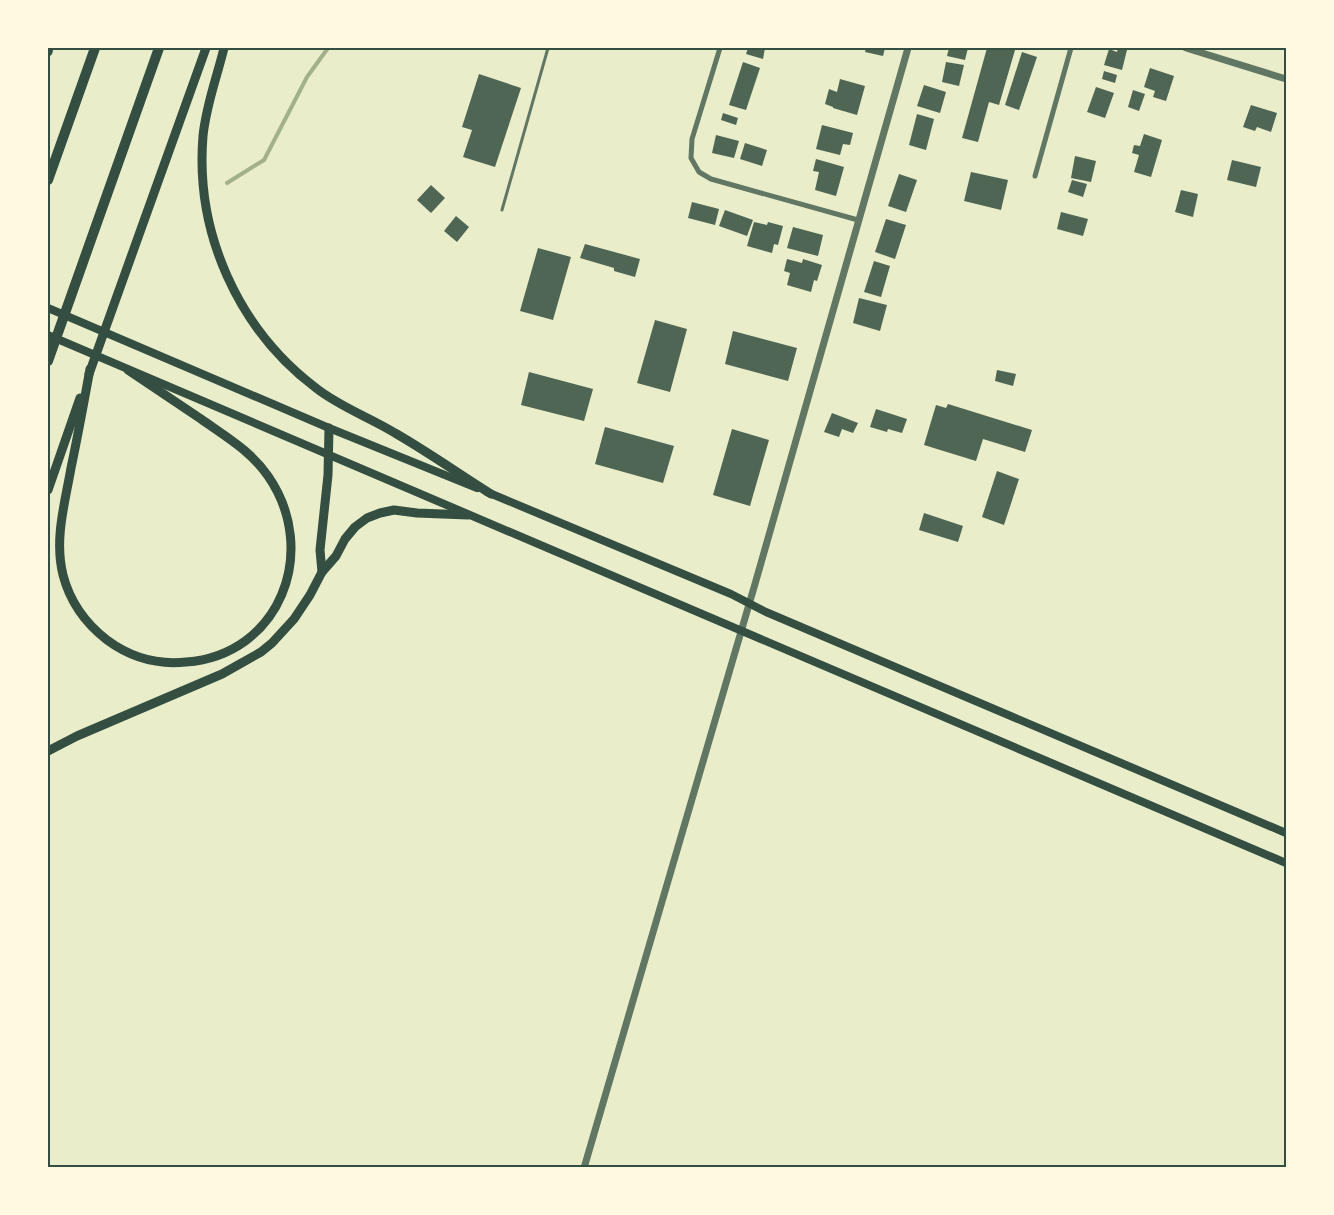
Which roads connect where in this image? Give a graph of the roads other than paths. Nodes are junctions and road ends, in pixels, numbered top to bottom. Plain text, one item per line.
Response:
1 (49, 48) edge
2 (95, 48) edge
3 (159, 48) edge
4 (206, 48) edge
5 (224, 48) edge
6 (548, 48) edge
7 (720, 48) edge
8 (908, 48) edge
9 (1072, 48) edge
10 (1186, 48) edge
11 (48, 52) edge
12 (1286, 79) edge
13 (1035, 176) dead end
14 (48, 180) edge
15 (502, 210) dead end
16 (858, 220) junction
17 (48, 308) edge
18 (48, 335) edge
19 (48, 361) edge
20 (90, 369) junction
21 (128, 370) junction
22 (329, 428) junction
23 (328, 454) junction
24 (48, 490) edge
25 (491, 494) junction
26 (468, 515) junction
27 (322, 572) junction
28 (749, 604) junction
29 (741, 631) junction
30 (48, 751) edge
31 (1286, 833) edge
32 (1286, 863) edge
33 (584, 1168) edge

1 - 11 main road
2 - 14 highway
3 - 19 highway
4 - 20 main road
5 - 25 main road
6 - 15 lane
7 - 16 street
8 - 16 street
9 - 13 street
10 - 12 street
16 - 28 street
17 - 22 main road
18 - 21 main road
20 - 21 main road
20 - 24 main road
21 - 23 main road
22 - 23 main road
22 - 25 main road
23 - 26 main road
23 - 27 main road
25 - 28 main road
26 - 27 main road
26 - 29 main road
27 - 30 main road
28 - 29 street
28 - 31 main road
29 - 32 main road
29 - 33 street

